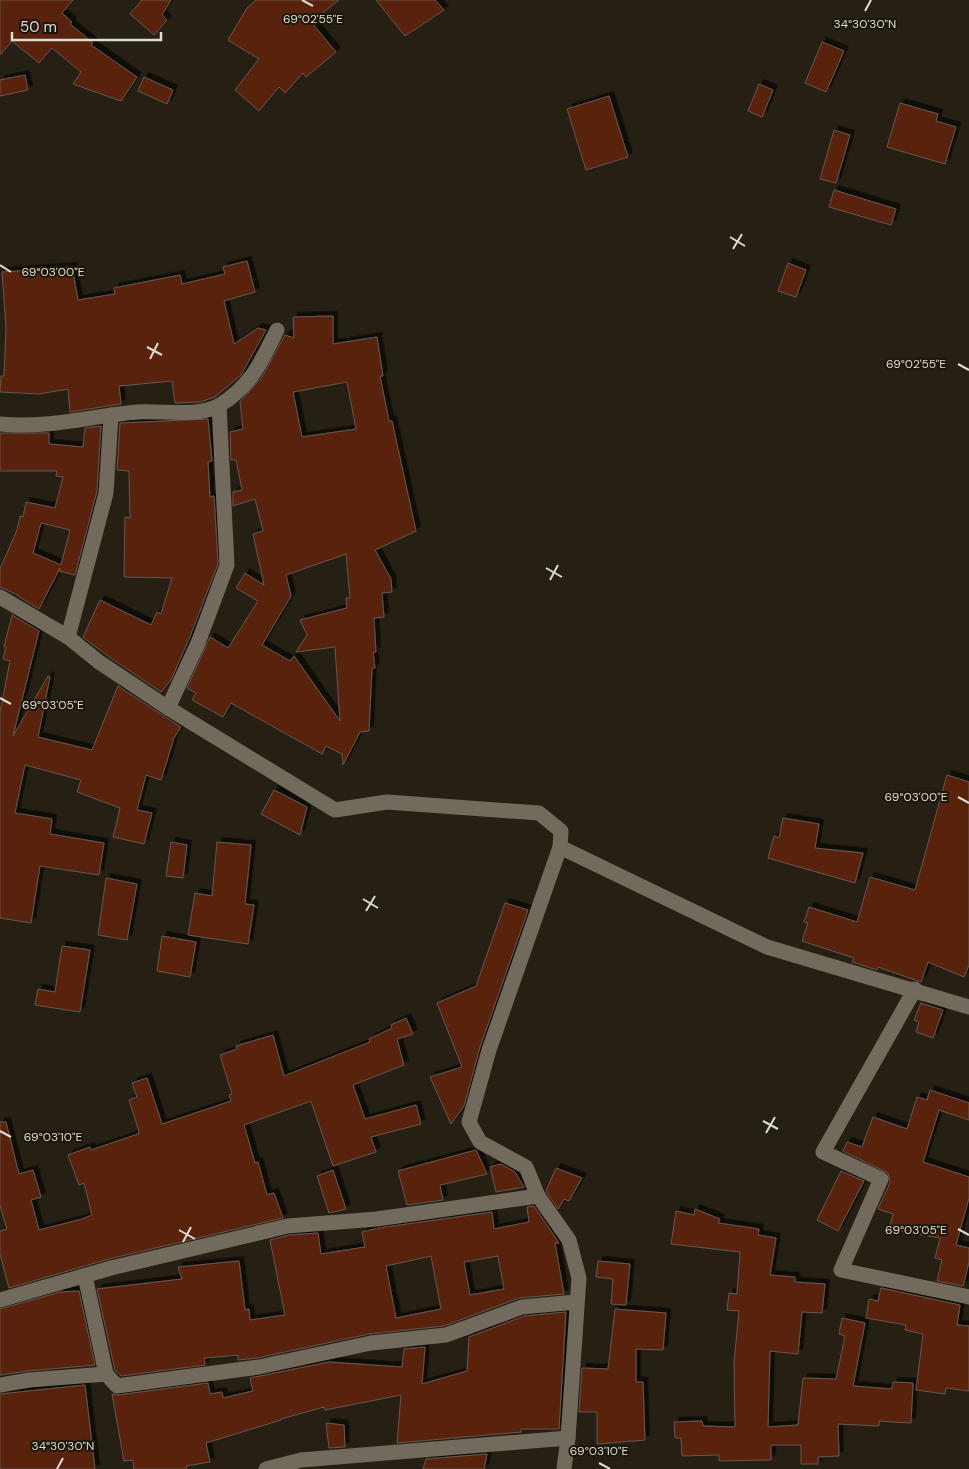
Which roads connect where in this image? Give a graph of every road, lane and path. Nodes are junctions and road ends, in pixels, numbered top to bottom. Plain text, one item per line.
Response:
1 (277, 330) dead end
2 (218, 406) junction
3 (111, 415) junction
4 (0, 424) edge
5 (0, 598) edge
6 (68, 636) junction
7 (168, 708) junction
8 (560, 847) junction
9 (915, 989) junction
10 (969, 1007) edge
11 (538, 1196) junction
12 (85, 1276) junction
13 (969, 1297) edge
14 (0, 1300) edge
15 (576, 1302) junction
16 (106, 1374) junction
17 (0, 1385) edge
18 (568, 1438) junction
19 (266, 1469) edge
20 (564, 1469) edge

1 - 2 street
2 - 3 street
2 - 7 street
3 - 4 street
3 - 6 street
5 - 6 street
6 - 7 street
7 - 8 street
8 - 9 street
8 - 11 street
9 - 10 street
9 - 13 street
11 - 12 street
11 - 15 street
12 - 14 street
12 - 16 street
15 - 16 street
15 - 18 street
16 - 17 street
18 - 19 street
18 - 20 street

